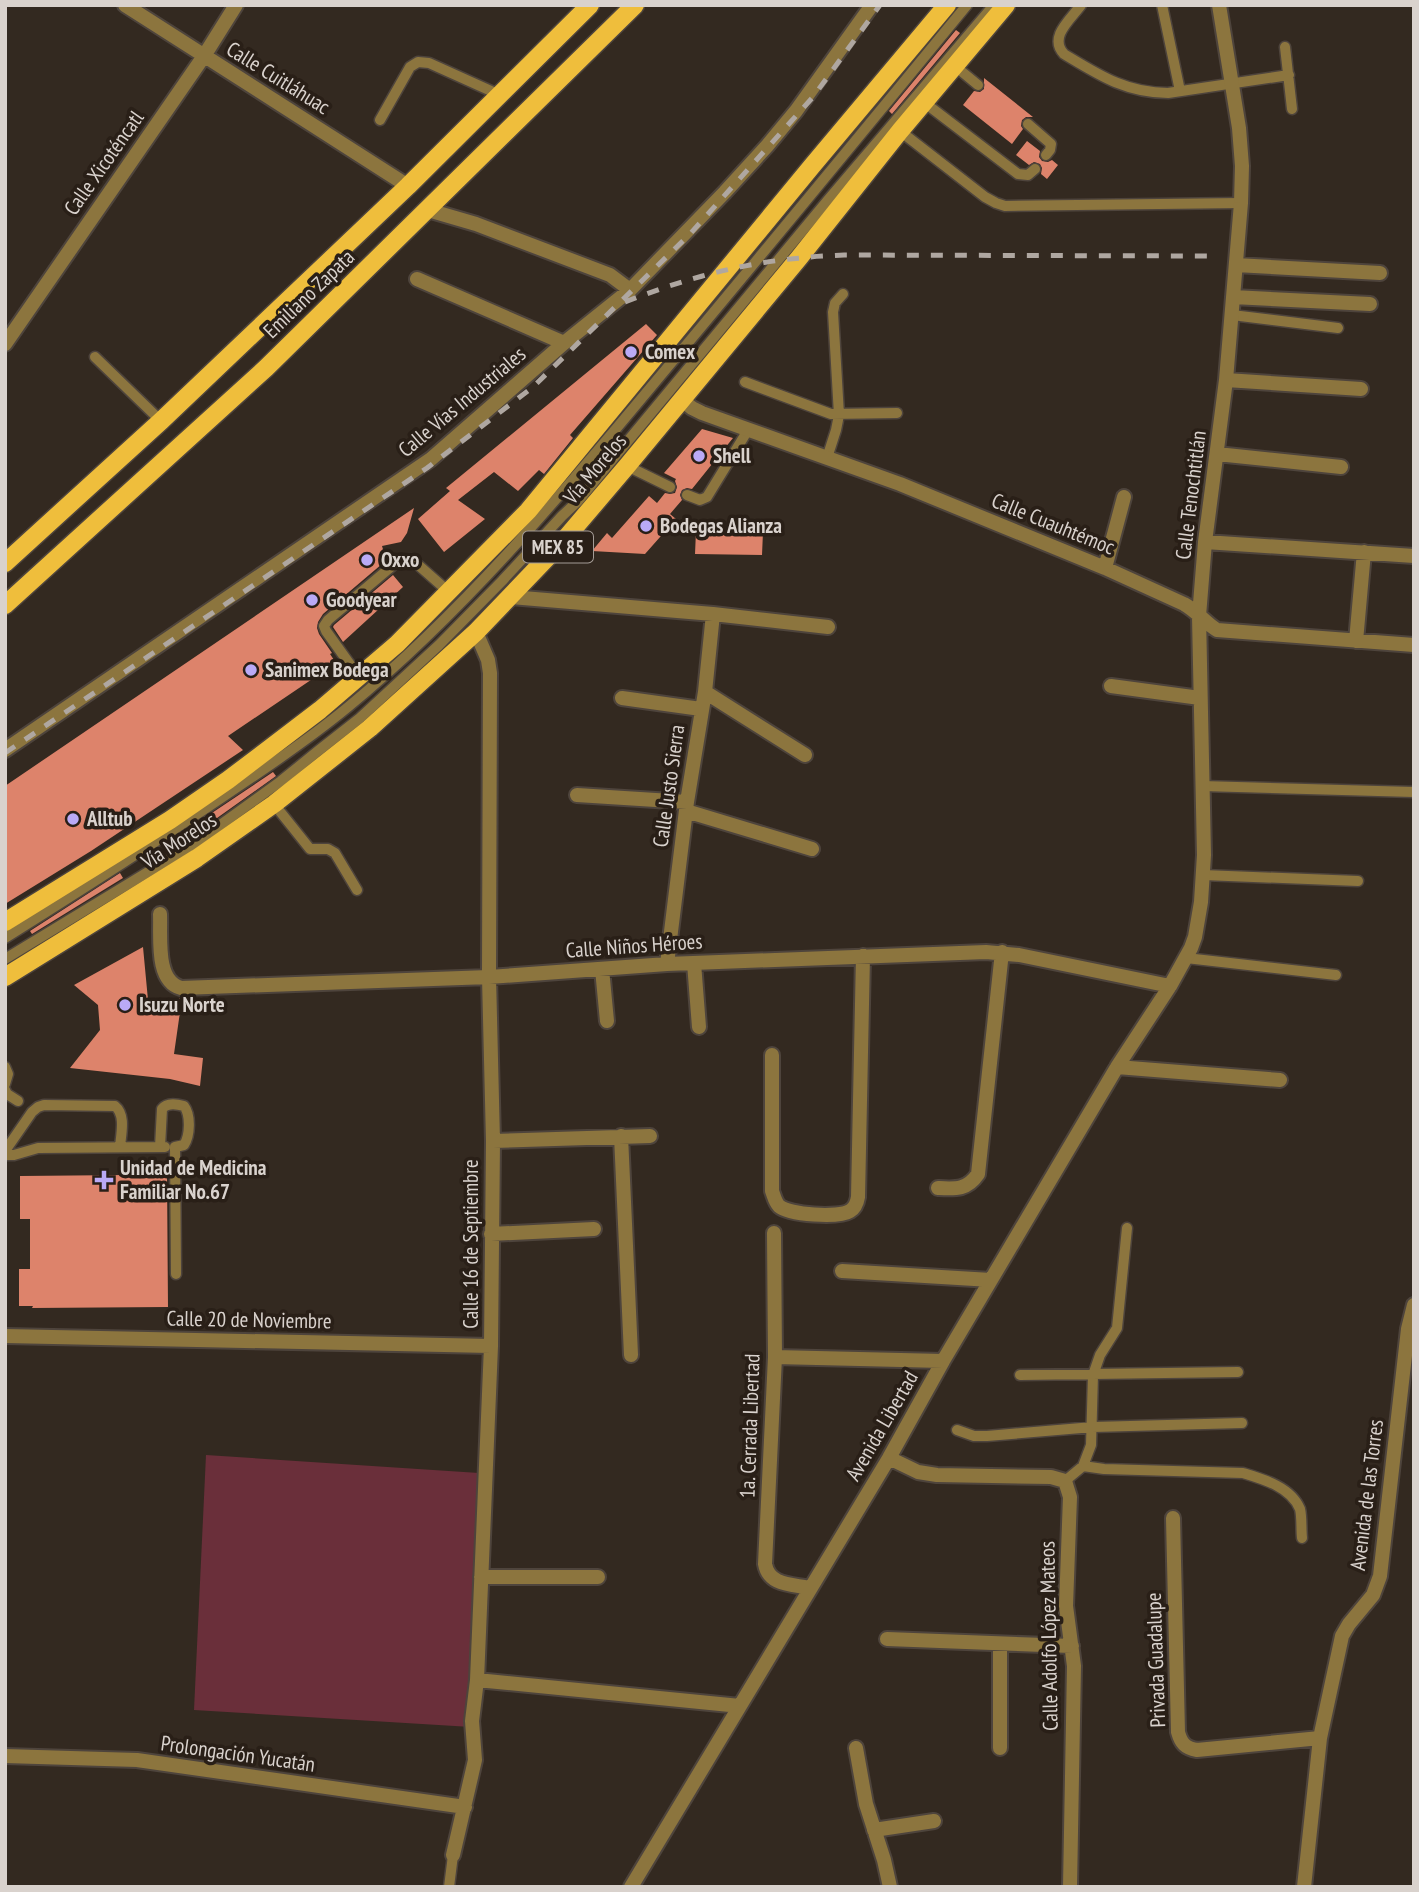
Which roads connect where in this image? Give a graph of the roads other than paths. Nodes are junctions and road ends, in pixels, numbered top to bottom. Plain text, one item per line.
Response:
1 (125, 5) edge
2 (236, 5) edge
3 (590, 5) edge
4 (635, 5) edge
5 (872, 5) edge
6 (947, 5) edge
7 (967, 5) edge
8 (994, 5) edge
9 (1006, 5) edge
10 (1081, 5) edge
11 (1162, 5) edge
12 (1219, 5) edge
13 (1285, 47) dead end
14 (204, 56) junction
15 (955, 66) junction
16 (1289, 75) junction
17 (1231, 83) junction
18 (978, 85) dead end
19 (1180, 91) junction
20 (499, 95) junction
21 (925, 103) junction
22 (1292, 109) dead end
23 (380, 120) dead end
24 (1028, 124) dead end
25 (900, 131) junction
26 (1046, 155) dead end
27 (1035, 169) dead end
28 (408, 186) junction
29 (1241, 203) junction
30 (428, 210) junction
31 (1236, 265) junction
32 (1380, 273) dead end
33 (417, 279) dead end
34 (630, 290) junction
35 (843, 294) dead end
36 (1233, 297) junction
37 (1370, 304) dead end
38 (1232, 315) junction
39 (1338, 328) dead end
40 (564, 343) junction
41 (5, 344) edge
42 (94, 358) dead end
43 (1226, 380) junction
44 (745, 382) dead end
45 (1361, 389) dead end
46 (682, 400) junction
47 (897, 413) dead end
48 (839, 415) junction
49 (161, 421) junction
50 (748, 430) junction
51 (1217, 454) junction
52 (827, 457) junction
53 (627, 466) junction
54 (1340, 467) dead end
55 (670, 487) dead end
56 (687, 495) dead end
57 (1124, 497) dead end
58 (1205, 542) junction
59 (1364, 552) junction
60 (1414, 556) edge
61 (5, 564) edge
62 (1105, 568) junction
63 (450, 593) junction
64 (512, 597) junction
65 (5, 606) edge
66 (712, 614) junction
67 (1199, 616) junction
68 (828, 627) dead end
69 (476, 632) junction
70 (1356, 641) junction
71 (1414, 645) edge
72 (359, 677) junction
73 (1111, 686) dead end
74 (705, 692) junction
75 (622, 698) dead end
76 (1200, 698) junction
77 (701, 709) junction
78 (5, 750) edge
79 (805, 755) dead end
80 (1202, 786) junction
81 (1414, 792) edge
82 (577, 795) dead end
83 (274, 804) junction
84 (686, 807) junction
85 (812, 849) dead end
86 (1203, 875) junction
87 (1359, 881) dead end
88 (357, 890) dead end
89 (160, 914) dead end
90 (5, 922) edge
91 (5, 938) edge
92 (1002, 952) junction
93 (863, 956) junction
94 (1186, 958) junction
95 (5, 959) edge
96 (694, 963) junction
97 (667, 964) junction
98 (602, 969) junction
99 (1336, 975) dead end
100 (5, 977) edge
101 (489, 977) junction
102 (1170, 986) junction
103 (607, 1021) dead end
104 (699, 1027) dead end
105 (772, 1055) dead end
106 (5, 1067) edge
107 (1117, 1067) junction
108 (1280, 1080) dead end
109 (5, 1084) edge
110 (5, 1090) edge
111 (18, 1101) dead end
112 (621, 1136) junction
113 (650, 1136) dead end
114 (493, 1141) junction
115 (120, 1147) junction
116 (160, 1147) junction
117 (175, 1147) junction
118 (5, 1153) edge
119 (938, 1188) dead end
120 (1127, 1228) dead end
121 (594, 1229) dead end
122 (774, 1233) dead end
123 (491, 1234) junction
124 (842, 1271) dead end
125 (176, 1274) dead end
126 (991, 1280) junction
127 (1414, 1305) edge
128 (5, 1336) edge
129 (491, 1346) junction
130 (631, 1355) dead end
131 (775, 1357) junction
132 (943, 1361) junction
133 (1238, 1372) dead end
134 (1020, 1375) dead end
135 (1093, 1375) junction
136 (1242, 1423) dead end
137 (1093, 1427) junction
138 (957, 1430) dead end
139 (889, 1458) junction
140 (1083, 1466) junction
141 (1065, 1481) junction
142 (1174, 1518) dead end
143 (1302, 1538) dead end
144 (481, 1577) junction
145 (598, 1577) dead end
146 (810, 1588) junction
147 (887, 1639) dead end
148 (1000, 1644) junction
149 (1072, 1646) junction
150 (477, 1680) junction
151 (740, 1706) junction
152 (1320, 1738) junction
153 (856, 1748) dead end
154 (1000, 1748) dead end
155 (5, 1756) edge
156 (465, 1807) junction
157 (934, 1821) dead end
158 (874, 1830) junction
159 (453, 1855) joint
160 (449, 1887) edge
161 (631, 1887) edge
162 (890, 1887) edge
163 (1070, 1887) edge
164 (1304, 1887) edge

1 - 14 street, Calle Cuitláhuac
2 - 14 street, Calle Xicoténcatl
3 - 20 main road, Emiliano Zapata
4 - 30 main road, Emiliano Zapata
5 - 34 street, Calle Vías Industriales
6 - 63 main road, Vía Morelos / MEX 85
7 - 91 lane
8 - 95 lane
9 - 15 main road, Vía Morelos / MEX 85
10 - 19 lane
11 - 19 lane
12 - 17 street, Calle Tenochtitlán
13 - 16 lane
14 - 28 street, Calle Cuitláhuac
14 - 41 street, Calle Xicoténcatl
15 - 18 lane
15 - 21 main road, Vía Morelos / MEX 85
16 - 17 lane
16 - 22 lane
17 - 19 lane
17 - 29 street, Calle Tenochtitlán
20 - 23 lane
20 - 28 main road, Emiliano Zapata
21 - 25 main road, Vía Morelos / MEX 85
21 - 27 lane
24 - 26 lane
25 - 29 lane
25 - 46 main road, Vía Morelos / MEX 85
28 - 49 main road, Emiliano Zapata
29 - 31 street, Calle Tenochtitlán
30 - 34 street
30 - 65 main road, Emiliano Zapata
31 - 32 street
31 - 36 street, Calle Tenochtitlán
33 - 40 street
34 - 40 street, Calle Vías Industriales
35 - 48 lane
36 - 37 street
36 - 38 street, Calle Tenochtitlán
38 - 39 lane
38 - 43 street, Calle Tenochtitlán
40 - 78 street, Calle Vías Industriales
42 - 49 lane
43 - 45 street
43 - 51 street, Calle Tenochtitlán
44 - 48 lane
46 - 50 street, Calle Cuauhtémoc
46 - 53 main road, Vía Morelos / MEX 85
47 - 48 lane
48 - 52 lane
49 - 61 main road, Emiliano Zapata
50 - 52 street, Calle Cuauhtémoc
50 - 56 lane
51 - 54 street
51 - 58 street, Calle Tenochtitlán
52 - 62 street, Calle Cuauhtémoc
53 - 55 lane
53 - 64 main road, Vía Morelos / MEX 85
57 - 62 street
58 - 59 street
58 - 67 street, Calle Tenochtitlán
59 - 60 street
59 - 70 street
62 - 67 street, Calle Cuauhtémoc
63 - 72 main road, Vía Morelos / MEX 85
63 - 72 lane
64 - 66 street
64 - 69 main road, Vía Morelos / MEX 85
66 - 68 street
66 - 74 street, Calle Justo Sierra
67 - 70 street, Calle Cuauhtémoc
67 - 76 street, Calle Tenochtitlán
69 - 83 main road, Vía Morelos / MEX 85
69 - 101 street, Calle 16 de Septiembre
70 - 71 street, Calle Cuauhtémoc
72 - 90 main road, Vía Morelos / MEX 85
73 - 76 street
74 - 77 street, Calle Justo Sierra
74 - 79 street
75 - 77 street
76 - 80 street, Calle Tenochtitlán
77 - 84 street, Calle Justo Sierra
80 - 81 lane
80 - 86 street, Calle Tenochtitlán
82 - 84 street
83 - 88 lane
83 - 100 main road, Vía Morelos / MEX 85
84 - 85 street
84 - 97 street, Calle Justo Sierra
86 - 87 lane
86 - 94 street, Calle Tenochtitlán
89 - 101 street, Calle Niños Héroes
92 - 93 street, Calle Niños Héroes
92 - 102 street, Calle Niños Héroes
92 - 119 street
93 - 96 street, Calle Niños Héroes
93 - 105 street
94 - 99 lane
94 - 102 street, Calle Tenochtitlán
96 - 97 street, Calle Niños Héroes
96 - 104 street
97 - 98 street, Calle Niños Héroes
98 - 101 street, Calle Niños Héroes
98 - 103 street
101 - 114 street, Calle 16 de Septiembre
102 - 107 street, Avenida Libertad
106 - 109 lane
107 - 108 street
107 - 126 street, Avenida Libertad
110 - 111 lane
112 - 113 street
112 - 114 street
112 - 130 street
114 - 123 street, Calle 16 de Septiembre
115 - 116 lane
115 - 118 lane
115 - 118 lane
116 - 117 lane
116 - 117 lane
117 - 125 lane
120 - 135 lane
121 - 123 street
122 - 131 street, 1a. Cerrada Libertad
123 - 129 street, Calle 16 de Septiembre
124 - 126 street
126 - 132 street, Avenida Libertad
127 - 152 street, Avenida de las Torres
128 - 129 street, Calle 20 de Noviembre
129 - 144 street, Calle 16 de Septiembre
131 - 132 street
131 - 146 street, 1a. Cerrada Libertad
132 - 139 street, Avenida Libertad
133 - 135 lane
134 - 135 lane
135 - 137 lane
136 - 137 lane
137 - 138 lane
137 - 140 lane
139 - 141 street
139 - 146 street, Avenida Libertad
140 - 141 lane
140 - 143 lane
141 - 149 street, Calle Adolfo López Mateos
142 - 152 street, Privada Guadalupe
144 - 145 street
144 - 150 street, Calle 16 de Septiembre
146 - 151 street, Avenida Libertad
147 - 148 street
148 - 149 street
148 - 154 street
149 - 163 street, Calle Adolfo López Mateos
150 - 151 street
150 - 156 street, Calle 16 de Septiembre
151 - 161 street, Avenida Libertad
152 - 164 street, Avenida de las Torres
153 - 158 street
155 - 156 street, Prolongación Yucatán
156 - 159 street, Calle 16 de Septiembre
157 - 158 street
158 - 162 street
159 - 160 lane

